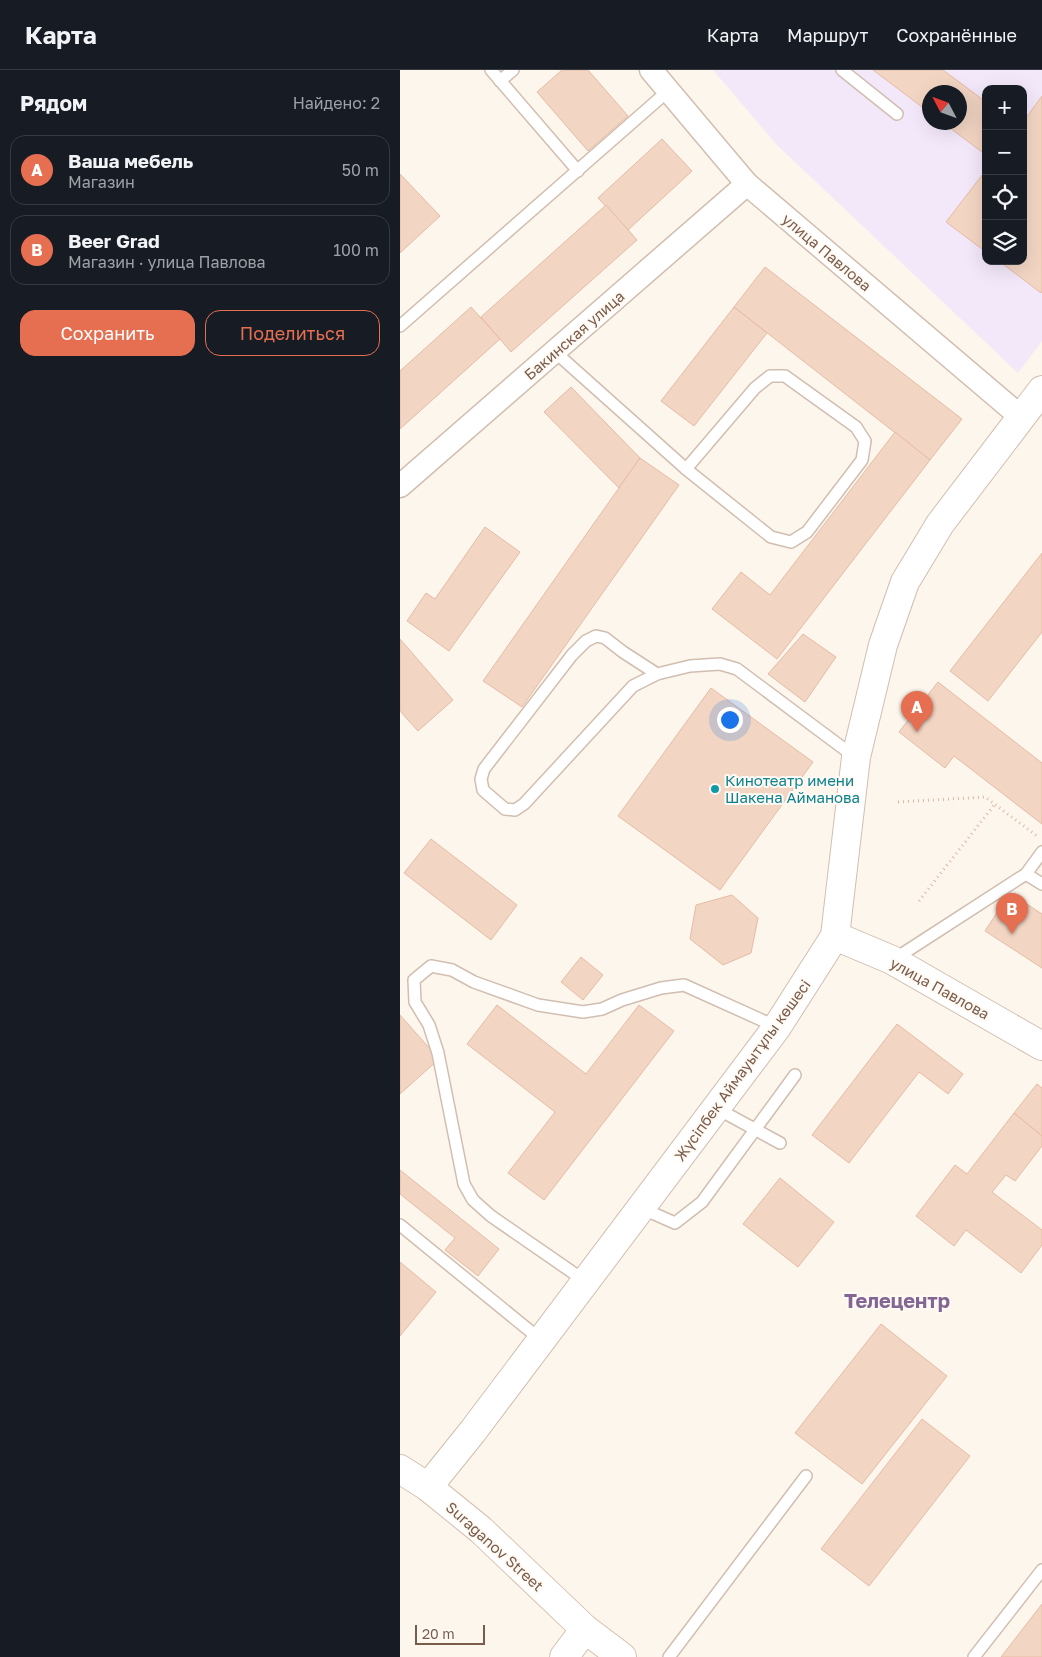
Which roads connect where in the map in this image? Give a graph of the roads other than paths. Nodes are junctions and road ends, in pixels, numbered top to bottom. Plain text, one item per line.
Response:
1 (492, 70) edge
2 (513, 70) edge
3 (651, 70) edge
4 (842, 70) edge
5 (500, 81) junction
6 (668, 91) junction
7 (897, 114) dead end
8 (578, 170) junction
9 (747, 184) junction
10 (400, 326) edge
11 (555, 352) junction
12 (1042, 390) edge
13 (1021, 417) junction
14 (686, 470) junction
15 (400, 486) edge
16 (657, 674) junction
17 (856, 758) junction
18 (1042, 852) edge
19 (1026, 874) junction
20 (1042, 884) edge
21 (836, 936) junction
22 (892, 960) junction
23 (777, 1027) junction
24 (1042, 1046) edge
25 (795, 1075) dead end
26 (716, 1108) junction
27 (755, 1130) junction
28 (780, 1143) dead end
29 (641, 1208) junction
30 (400, 1225) edge
31 (585, 1281) junction
32 (541, 1340) junction
33 (400, 1469) edge
34 (806, 1476) dead end
35 (428, 1487) junction
36 (1042, 1570) edge
37 (585, 1629) junction
38 (564, 1657) edge
39 (622, 1657) edge
40 (669, 1657) edge
41 (974, 1657) edge

1 - 5 lane
2 - 5 lane
3 - 6 street, улица Павлова
4 - 7 lane
5 - 8 lane
6 - 8 lane
6 - 9 street, улица Павлова
8 - 10 lane
9 - 11 street, Бакинская улица
9 - 13 street, улица Павлова
11 - 14 lane
11 - 15 street, Бакинская улица
12 - 13 street, Жүсіпбек Аймауытұлы көшесі
13 - 17 street, Жүсіпбек Аймауытұлы көшесі
14 - 14 lane
16 - 16 lane
16 - 17 lane
17 - 21 street, Жүсіпбек Аймауытұлы көшесі
18 - 19 lane
19 - 20 lane
19 - 22 lane
21 - 22 street, улица Павлова
21 - 23 street, Жүсіпбек Аймауытұлы көшесі
22 - 24 street, улица Павлова
23 - 26 street, Жүсіпбек Аймауытұлы көшесі
23 - 31 lane
25 - 27 lane
26 - 27 lane
26 - 29 street, Жүсіпбек Аймауытұлы көшесі
27 - 28 lane
27 - 29 lane
29 - 31 street, Жүсіпбек Аймауытұлы көшесі
30 - 32 lane
31 - 32 street, Жүсіпбек Аймауытұлы көшесі
32 - 35 street, Жүсіпбек Аймауытұлы көшесі
33 - 35 street, Suraganov Street
34 - 40 lane
35 - 37 street, Suraganov Street
36 - 41 lane
37 - 38 street
37 - 39 street

